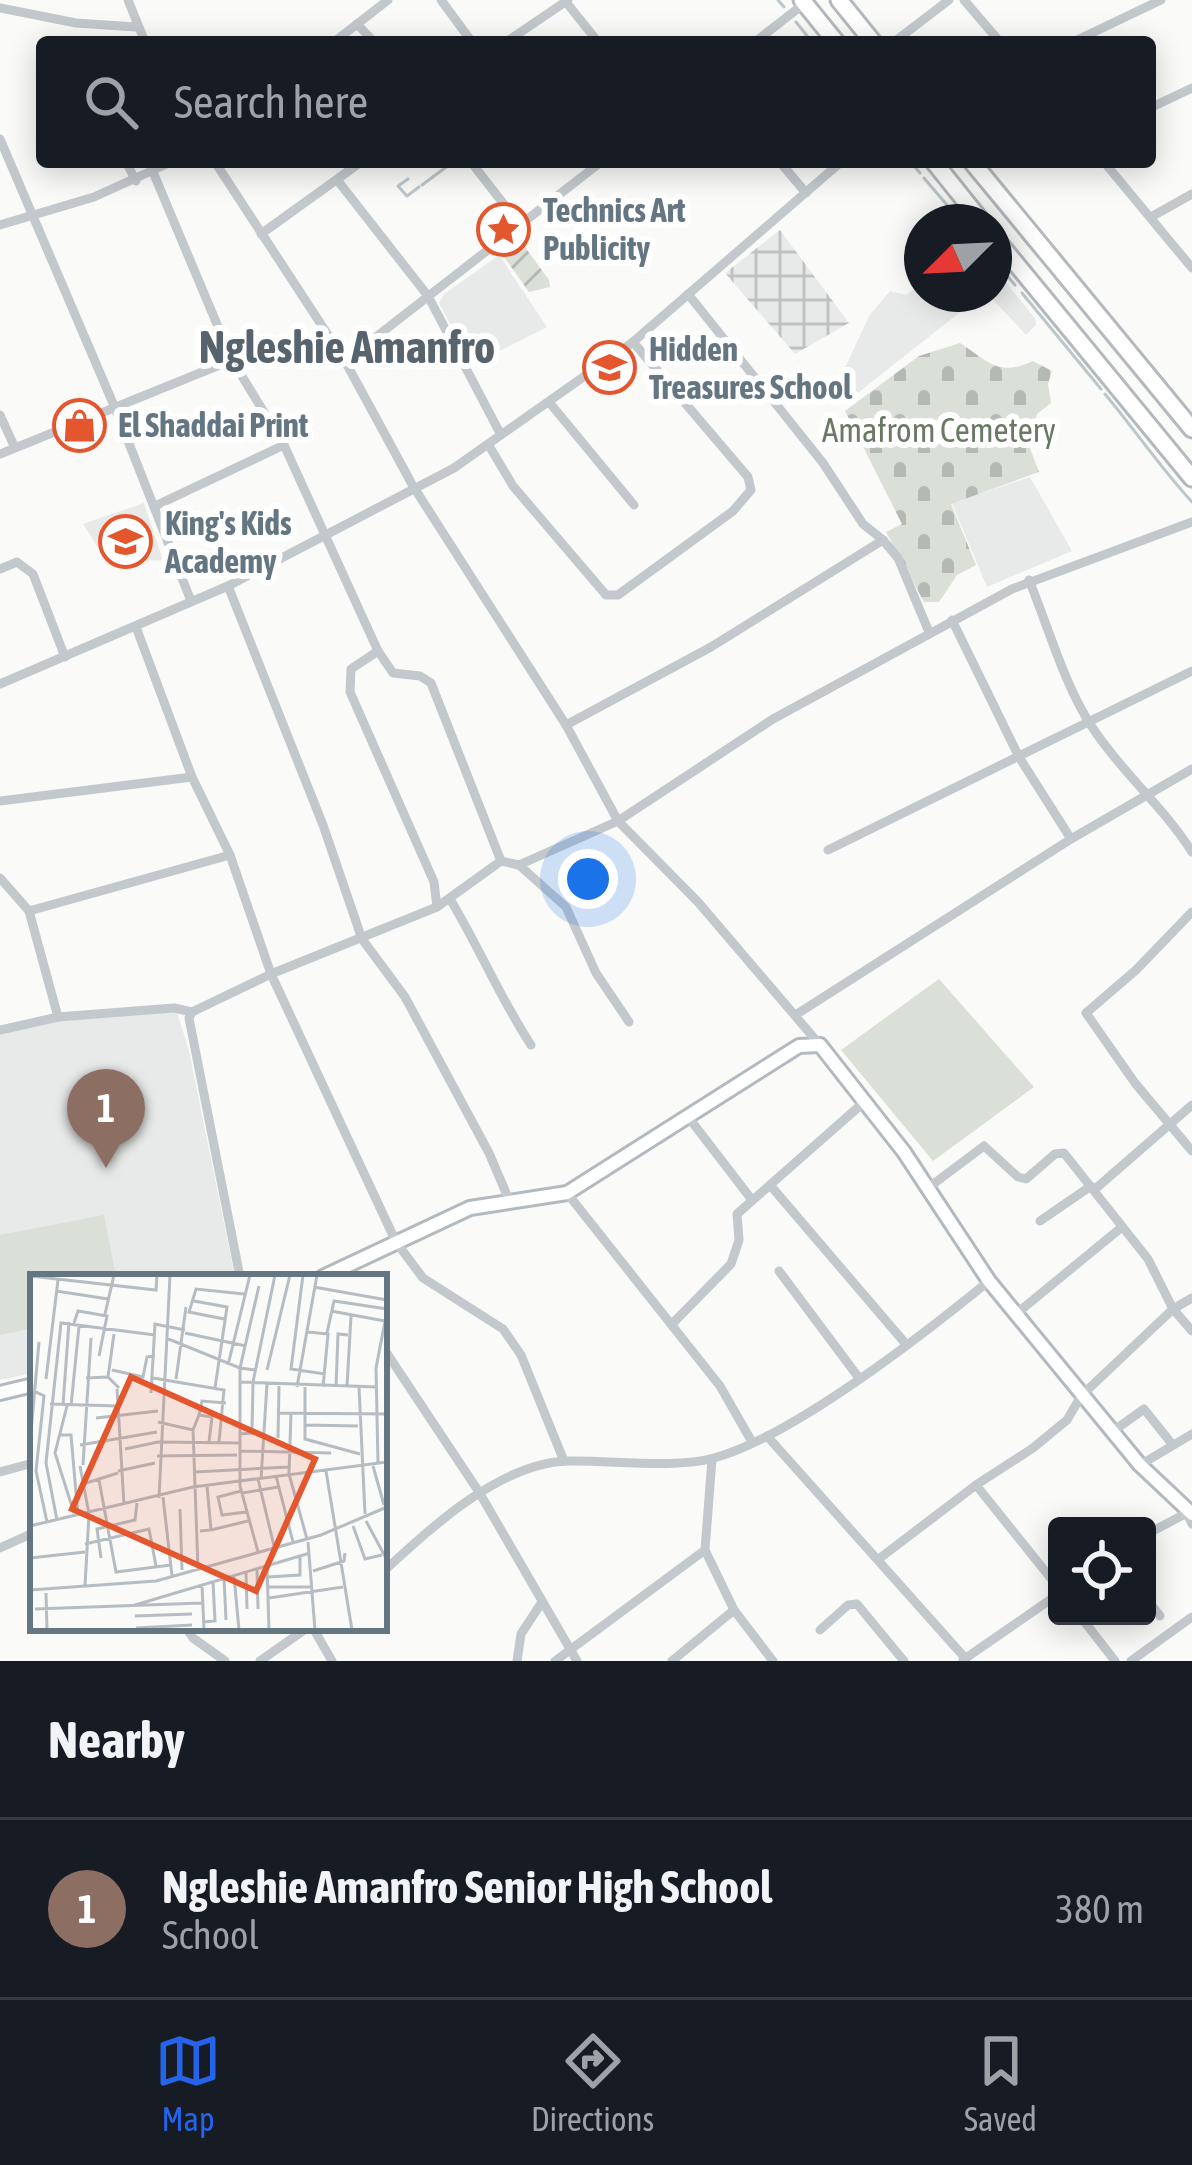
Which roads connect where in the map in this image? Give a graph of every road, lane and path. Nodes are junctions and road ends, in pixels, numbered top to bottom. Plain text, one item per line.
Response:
1 (128, 0) edge
2 (388, 0) edge
3 (441, 0) edge
4 (839, 0) edge
5 (949, 0) edge
6 (964, 0) edge
7 (1161, 0) edge
8 (567, 1) edge
9 (803, 2) edge
10 (0, 8) edge
11 (357, 24) junction
12 (136, 27) junction
13 (141, 36) edge
14 (342, 36) edge
15 (368, 36) edge
16 (468, 36) edge
17 (515, 36) edge
18 (593, 36) edge
19 (761, 36) edge
20 (831, 36) edge
21 (868, 36) edge
22 (902, 36) edge
23 (995, 36) edge
24 (1086, 36) edge
25 (1192, 88) edge
26 (1156, 105) edge
27 (0, 140) edge
28 (129, 168) edge
29 (160, 168) edge
30 (219, 168) edge
31 (354, 168) edge
32 (476, 168) edge
33 (593, 168) edge
34 (785, 168) edge
35 (834, 168) edge
36 (939, 168) edge
37 (977, 168) edge
38 (1109, 168) edge
39 (153, 172) junction
40 (136, 181) junction
41 (338, 181) junction
42 (806, 193) junction
43 (1192, 194) edge
44 (968, 204) edge
45 (31, 215) junction
46 (1151, 217) junction
47 (0, 225) edge
48 (520, 225) junction
49 (261, 234) junction
50 (1040, 244) junction
51 (1012, 259) edge
52 (1016, 264) junction
53 (1192, 268) edge
54 (688, 294) junction
55 (428, 296) junction
56 (327, 334) junction
57 (633, 342) junction
58 (232, 360) junction
59 (345, 361) junction
60 (549, 402) junction
61 (115, 408) junction
62 (0, 415) edge
63 (1192, 429) edge
64 (502, 435) junction
65 (488, 444) junction
66 (284, 445) junction
67 (15, 448) junction
68 (0, 454) edge
69 (1192, 478) edge
70 (413, 486) junction
71 (634, 505) dead end
72 (155, 506) junction
73 (1192, 522) edge
74 (328, 536) junction
75 (883, 540) junction
76 (0, 569) edge
77 (1029, 580) junction
78 (229, 586) junction
79 (191, 601) junction
80 (952, 620) junction
81 (136, 627) junction
82 (928, 632) junction
83 (379, 651) junction
84 (65, 657) junction
85 (1192, 671) edge
86 (0, 684) edge
87 (1089, 723) junction
88 (566, 725) junction
89 (1019, 757) junction
90 (1192, 769) edge
91 (192, 776) junction
92 (1146, 794) junction
93 (0, 801) edge
94 (618, 821) junction
95 (1071, 839) junction
96 (828, 850) dead end
97 (1192, 852) edge
98 (230, 855) junction
99 (501, 861) junction
100 (518, 865) junction
101 (0, 878) edge
102 (450, 899) junction
103 (437, 907) junction
104 (29, 911) junction
105 (1192, 912) edge
106 (362, 939) junction
107 (271, 974) junction
108 (192, 1012) junction
109 (796, 1014) junction
110 (58, 1017) junction
111 (628, 1022) dead end
112 (0, 1030) edge
113 (531, 1045) dead end
114 (820, 1045) junction
115 (863, 1103) junction
116 (1192, 1105) edge
117 (689, 1118) junction
118 (1171, 1124) junction
119 (1192, 1151) edge
120 (770, 1185) junction
121 (928, 1188) junction
122 (1092, 1188) junction
123 (568, 1193) junction
124 (509, 1200) junction
125 (752, 1200) junction
126 (1040, 1221) dead end
127 (1122, 1227) junction
128 (396, 1242) junction
129 (779, 1271) dead end
130 (239, 1274) edge
131 (331, 1274) edge
132 (988, 1281) junction
133 (1192, 1298) edge
134 (1173, 1309) junction
135 (1016, 1314) junction
136 (672, 1324) junction
137 (1192, 1331) edge
138 (905, 1343) junction
139 (387, 1354) edge
140 (859, 1378) junction
141 (30, 1386) edge
142 (0, 1393) edge
143 (1082, 1396) junction
144 (1112, 1432) junction
145 (1192, 1434) edge
146 (767, 1436) junction
147 (752, 1442) junction
148 (1172, 1444) junction
149 (712, 1459) junction
150 (564, 1461) junction
151 (30, 1464) edge
152 (1140, 1465) junction
153 (0, 1472) edge
154 (976, 1485) junction
155 (479, 1492) junction
156 (1190, 1517) edge
157 (1156, 1530) edge
158 (30, 1534) edge
159 (0, 1548) edge
160 (705, 1550) junction
161 (880, 1558) junction
162 (389, 1567) edge
163 (1048, 1575) edge
164 (1048, 1601) edge
165 (542, 1602) junction
166 (734, 1610) junction
167 (1156, 1611) edge
168 (1160, 1616) dead end
169 (1192, 1617) edge
170 (1088, 1625) edge
171 (820, 1630) dead end
172 (190, 1631) edge
173 (305, 1631) edge
174 (312, 1631) edge
175 (570, 1650) junction
176 (964, 1660) edge
177 (225, 1661) edge
178 (260, 1661) edge
179 (332, 1661) edge
180 (517, 1661) edge
181 (555, 1661) edge
182 (577, 1661) edge
183 (672, 1661) edge
184 (773, 1661) edge
185 (904, 1661) edge
186 (1115, 1661) edge
187 (1131, 1661) edge

1 - 12 street
2 - 11 street
3 - 16 street
4 - 21 highway
5 - 22 street
6 - 23 street
7 - 24 street
8 - 17 street
8 - 18 street
9 - 19 street
9 - 20 highway
10 - 12 street
11 - 14 street
11 - 15 street
12 - 13 street
25 - 26 street
27 - 45 street
28 - 40 street
29 - 39 street
30 - 49 street
31 - 41 street
32 - 48 street
33 - 48 street
34 - 42 street
35 - 42 street
36 - 44 highway
37 - 50 highway
38 - 46 street
39 - 40 street
39 - 58 street
40 - 45 street
41 - 49 street
41 - 55 street
42 - 54 street
43 - 46 street
45 - 47 street
45 - 61 street
46 - 53 street
48 - 55 street
49 - 56 street
50 - 52 highway
50 - 63 highway
51 - 52 highway
52 - 69 highway
54 - 57 street
54 - 75 street
55 - 59 street
55 - 64 street
56 - 58 street
56 - 59 street
57 - 60 street
57 - 65 street
58 - 61 street
58 - 66 street
59 - 70 street
60 - 64 street
60 - 71 street
61 - 67 street
61 - 72 street
62 - 67 street
64 - 65 street
65 - 70 street
66 - 72 street
66 - 74 street
67 - 68 street
70 - 74 street
70 - 88 street
72 - 79 street
73 - 77 street
74 - 78 street
74 - 83 street
75 - 82 street
75 - 88 street
76 - 84 street
77 - 80 street
77 - 87 street
78 - 79 street
78 - 106 street
79 - 81 street
80 - 82 street
80 - 89 street
81 - 84 street
81 - 91 street
82 - 94 street
83 - 99 street
83 - 103 street
84 - 86 street
85 - 87 street
87 - 89 street
87 - 92 street
88 - 94 street
89 - 95 street
89 - 96 street
90 - 92 street
91 - 93 street
91 - 98 street
92 - 95 street
92 - 97 street
94 - 100 street
94 - 109 street
95 - 109 street
98 - 104 street
98 - 107 street
99 - 100 street
99 - 102 street
100 - 111 street
101 - 104 street
102 - 103 street
102 - 113 street
103 - 106 street
104 - 110 street
105 - 118 street
106 - 107 street
106 - 124 street
107 - 108 street
107 - 128 street
108 - 110 street
108 - 130 street
109 - 114 street
110 - 112 street
114 - 115 street
114 - 117 street
115 - 120 street
115 - 121 street
116 - 118 street
117 - 123 street
117 - 125 street
118 - 119 street
118 - 122 street
120 - 125 street
120 - 138 street
121 - 122 street
121 - 132 street
122 - 126 street
122 - 127 street
123 - 124 street
123 - 136 street
124 - 128 street
125 - 136 street
127 - 134 street
127 - 135 street
128 - 131 street
128 - 150 street
129 - 140 street
132 - 135 street
132 - 138 street
133 - 134 street
134 - 137 street
134 - 143 street
135 - 143 street
136 - 147 street
138 - 140 street
139 - 155 street
140 - 146 street
141 - 142 street
143 - 144 street
143 - 154 street
144 - 148 street
144 - 152 street
145 - 148 street
146 - 147 street
146 - 161 street
147 - 149 street
148 - 152 street
149 - 150 street
149 - 160 street
150 - 155 street
151 - 153 street
152 - 156 street
154 - 161 street
154 - 163 street
155 - 162 street
155 - 165 street
156 - 157 street
158 - 159 street
160 - 166 street
160 - 175 street
161 - 176 street
164 - 176 street
165 - 175 street
165 - 180 street
166 - 183 street
166 - 184 street
167 - 168 street
169 - 187 street
170 - 186 street
171 - 185 street
172 - 177 street
173 - 178 street
174 - 179 street
175 - 181 street
175 - 182 street

